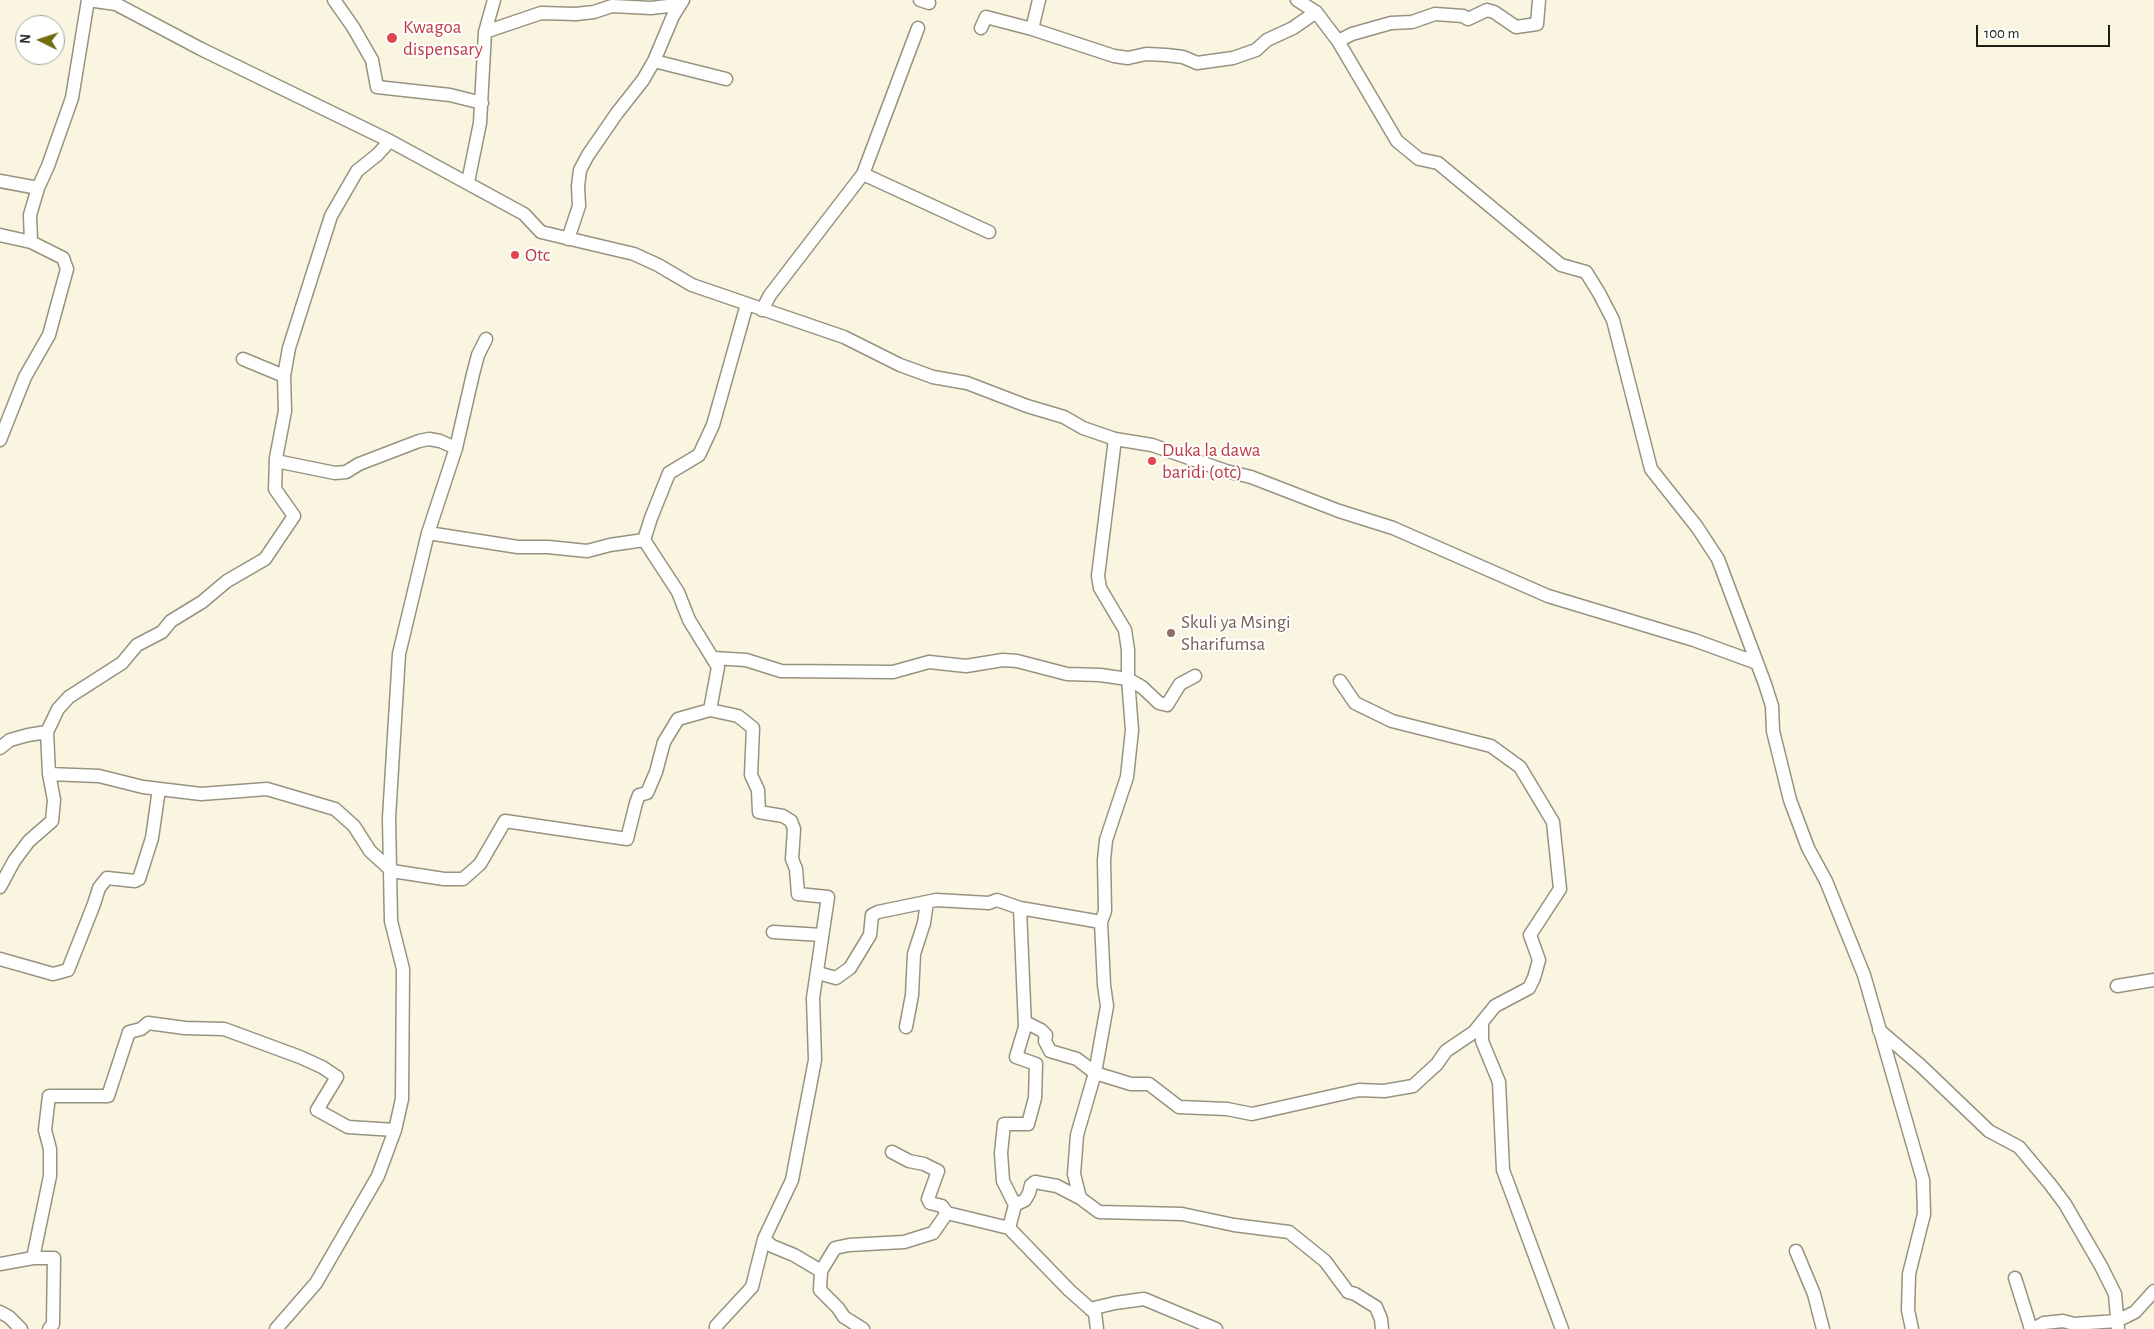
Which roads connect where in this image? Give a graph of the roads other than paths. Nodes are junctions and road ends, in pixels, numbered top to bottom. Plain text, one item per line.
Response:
1 (88, 0) edge
2 (334, 0) edge
3 (494, 0) edge
4 (681, 0) edge
5 (1039, 0) edge
6 (1297, 0) edge
7 (1539, 0) edge
8 (1316, 12) junction
9 (918, 28) dead end
10 (982, 28) dead end
11 (1032, 29) junction
12 (486, 32) junction
13 (1338, 41) junction
14 (654, 61) junction
15 (726, 79) dead end
16 (482, 103) junction
17 (390, 141) junction
18 (863, 174) junction
19 (0, 181) edge
20 (468, 182) junction
21 (38, 188) junction
22 (989, 232) dead end
23 (0, 235) edge
24 (568, 239) junction
25 (31, 242) junction
26 (747, 304) junction
27 (762, 310) junction
28 (486, 339) dead end
29 (243, 359) dead end
30 (284, 376) junction
31 (1115, 439) junction
32 (0, 440) edge
33 (456, 448) junction
34 (276, 461) junction
35 (428, 533) junction
36 (644, 540) junction
37 (712, 658) junction
38 (1757, 663) junction
39 (1195, 676) dead end
40 (1128, 679) junction
41 (1340, 681) dead end
42 (710, 710) junction
43 (47, 732) junction
44 (0, 748) edge
45 (49, 774) junction
46 (159, 789) junction
47 (392, 871) junction
48 (0, 887) edge
49 (927, 902) junction
50 (1020, 908) junction
51 (1101, 922) junction
52 (773, 932) dead end
53 (822, 935) junction
54 (0, 959) edge
55 (818, 973) junction
56 (2154, 980) edge
57 (2117, 986) dead end
58 (1025, 1022) junction
59 (1482, 1023) junction
60 (906, 1027) dead end
61 (1878, 1029) junction
62 (1095, 1073) junction
63 (395, 1130) junction
64 (892, 1152) dead end
65 (1080, 1198) junction
66 (1015, 1205) junction
67 (947, 1213) junction
68 (1009, 1228) junction
69 (764, 1239) junction
70 (1796, 1251) dead end
71 (33, 1258) junction
72 (0, 1264) edge
73 (821, 1271) junction
74 (2015, 1278) dead end
75 (2154, 1291) edge
76 (1090, 1309) junction
77 (0, 1312) edge
78 (2118, 1325) edge
79 (21, 1329) edge
80 (49, 1329) edge
81 (276, 1329) edge
82 (716, 1329) edge
83 (863, 1329) edge
84 (1097, 1329) edge
85 (1216, 1329) edge
86 (1382, 1329) edge
87 (1562, 1329) edge
88 (1823, 1329) edge
89 (1912, 1329) edge
90 (2033, 1329) edge

1 - 17 street
1 - 21 street
2 - 16 street
3 - 12 street
4 - 12 street
4 - 14 street
5 - 11 street
6 - 8 street
7 - 13 street
8 - 11 street
8 - 13 street
9 - 18 street
10 - 11 street
12 - 16 street
13 - 38 street
14 - 15 street
14 - 24 street
16 - 20 street
17 - 20 street
17 - 30 street
18 - 22 street
18 - 27 street
19 - 21 street
20 - 24 street
21 - 25 street
23 - 25 street
24 - 26 street
25 - 32 street
26 - 27 street
26 - 36 street
27 - 31 street
28 - 33 street
29 - 30 street
30 - 34 street
31 - 38 street
31 - 40 street
33 - 34 street
33 - 35 street
34 - 43 street
35 - 36 street
35 - 47 street
36 - 37 street
37 - 40 street
37 - 42 street
38 - 61 street
39 - 40 street
40 - 51 street
41 - 59 street
42 - 47 street
42 - 53 street
43 - 44 street
43 - 45 street
45 - 46 street
45 - 48 street
46 - 47 street
46 - 54 street
47 - 63 street
49 - 50 street
49 - 55 street
49 - 60 street
50 - 51 street
50 - 58 street
51 - 62 street
52 - 53 street
53 - 55 street
55 - 69 street
56 - 57 street
58 - 62 street
58 - 66 street
59 - 62 street
59 - 87 street
61 - 78 street
61 - 89 street
62 - 65 street
63 - 71 street
63 - 81 street
64 - 67 street
65 - 66 street
65 - 86 street
66 - 68 street
67 - 68 street
67 - 73 street
68 - 76 street
69 - 73 street
69 - 82 street
70 - 88 street
71 - 72 street
71 - 80 street
73 - 83 street
74 - 90 street
75 - 78 street
76 - 84 street
76 - 85 street
77 - 79 street
78 - 90 street

